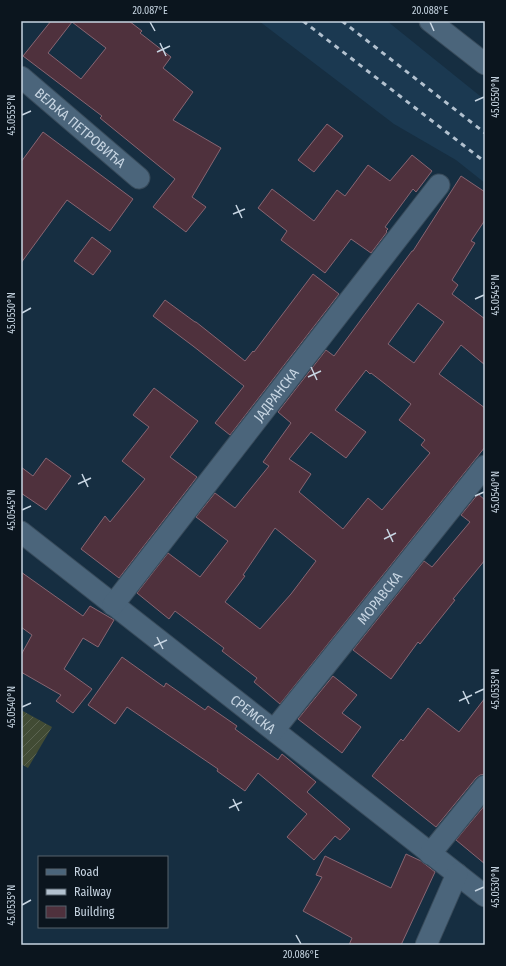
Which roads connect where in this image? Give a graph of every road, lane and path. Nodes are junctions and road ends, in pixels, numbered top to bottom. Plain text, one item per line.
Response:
1 (430, 21) edge
2 (485, 64) edge
3 (21, 78) edge
4 (139, 178) dead end
5 (439, 185) dead end
6 (485, 466) edge
7 (21, 532) edge
8 (113, 605) junction
9 (274, 730) junction
10 (485, 786) edge
11 (430, 854) junction
12 (457, 874) junction
13 (485, 896) edge
14 (426, 945) edge

1 - 2 street
3 - 4 street, ВЕЉКА ПЕТРОВИЋА
5 - 8 street, ЈАДРАНСКА
6 - 9 street, МОРАВСКА
7 - 8 street, СРЕМСКА
8 - 9 street, СРЕМСКА
9 - 11 street, СРЕМСКА
10 - 11 street
11 - 12 street, СРЕМСКА
12 - 13 street, СРЕМСКА
12 - 14 street

